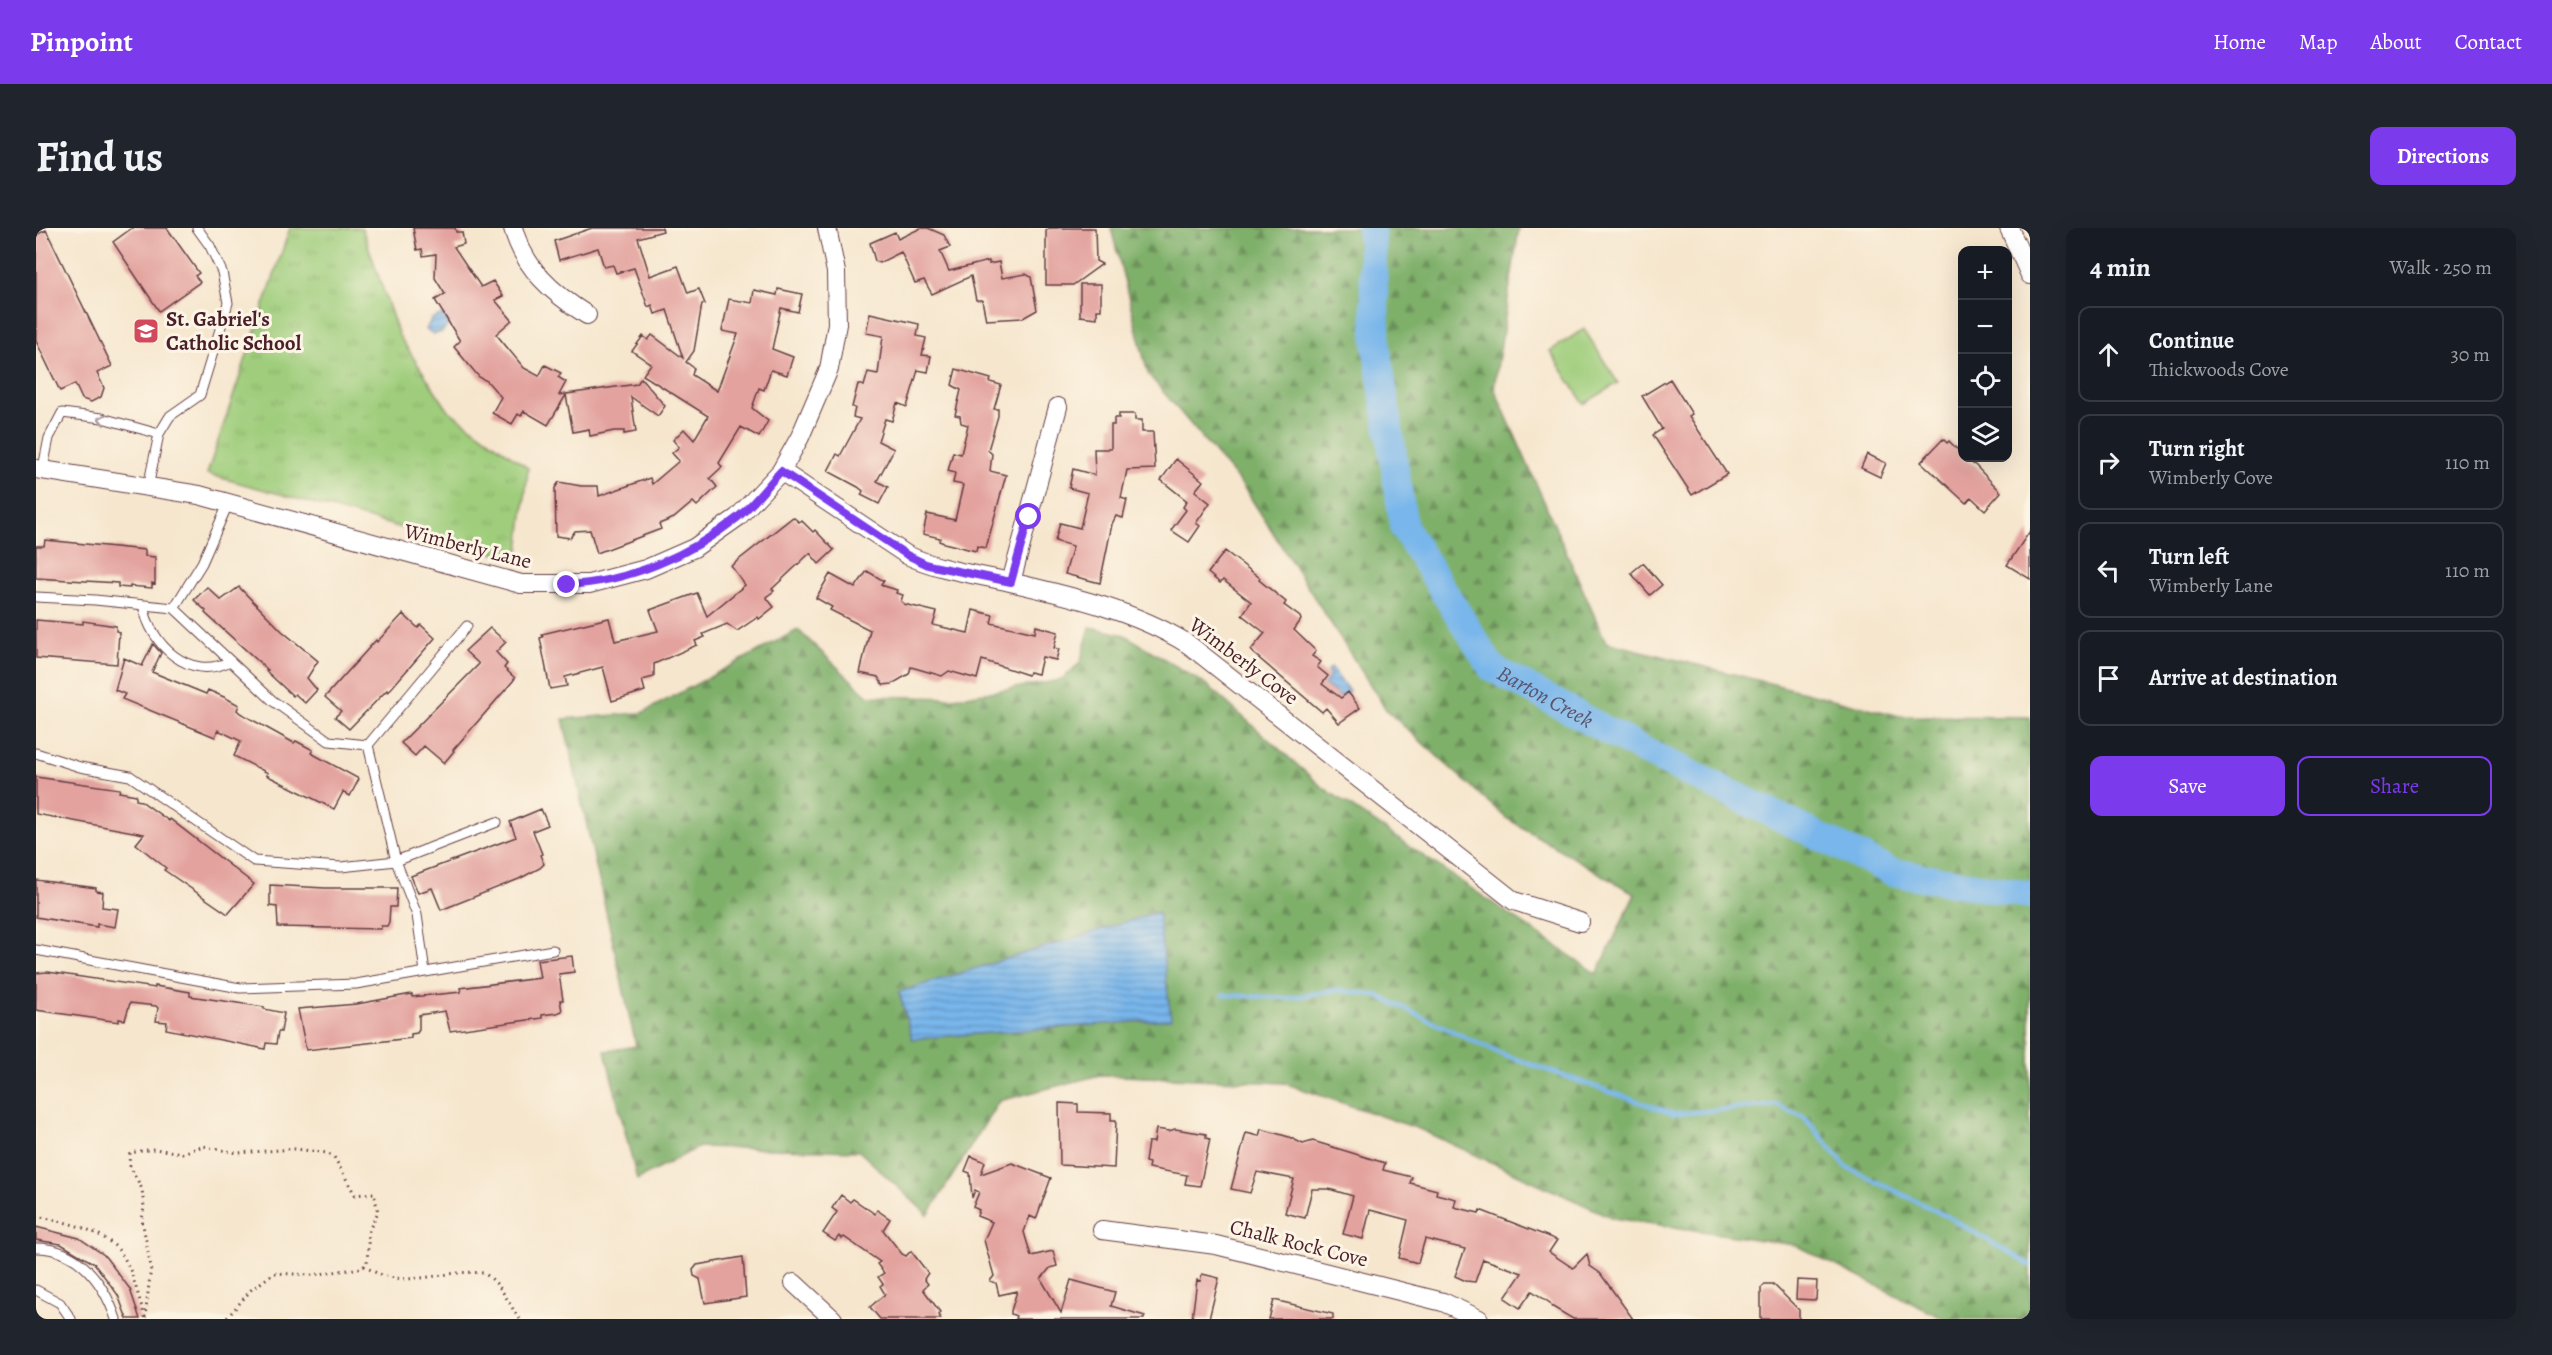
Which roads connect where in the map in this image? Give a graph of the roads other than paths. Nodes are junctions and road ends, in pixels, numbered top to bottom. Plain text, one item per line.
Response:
1 (197, 228) edge
2 (513, 228) edge
3 (827, 228) edge
4 (2009, 228) edge
5 (2030, 275) edge
6 (587, 315) dead end
7 (1058, 408) dead end
8 (159, 434) junction
9 (38, 467) edge
10 (781, 471) junction
11 (148, 486) junction
12 (228, 504) junction
13 (1011, 582) junction
14 (36, 597) edge
15 (143, 605) junction
16 (174, 608) junction
17 (467, 626) dead end
18 (230, 661) junction
19 (368, 745) junction
20 (36, 753) edge
21 (496, 822) dead end
22 (396, 861) junction
23 (1580, 922) dead end
24 (36, 950) edge
25 (553, 950) dead end
26 (425, 972) junction
27 (1102, 1230) dead end
28 (36, 1248) edge
29 (794, 1283) dead end
30 (36, 1290) edge
31 (71, 1319) edge
32 (116, 1319) edge
33 (833, 1319) edge
34 (1479, 1319) edge

1 - 8 lane
2 - 6 street
3 - 10 street, Wimberly Lane
4 - 5 street
7 - 13 street
8 -> 9 lane
8 - 11 lane
9 - 11 street, Wimberly Lane
10 - 12 street, Wimberly Lane
10 - 13 street, Wimberly Cove
11 - 12 street, Wimberly Lane
12 - 16 lane
13 - 23 street, Wimberly Cove
14 - 15 lane
15 - 16 lane
15 - 18 lane
16 - 18 lane
17 - 19 lane
18 - 19 lane
19 - 22 lane
20 - 22 lane
21 - 22 lane
22 - 26 lane
24 - 26 lane
25 - 26 lane
27 - 34 street, Chalk Rock Cove
28 - 32 lane
29 - 33 street
30 - 31 lane

